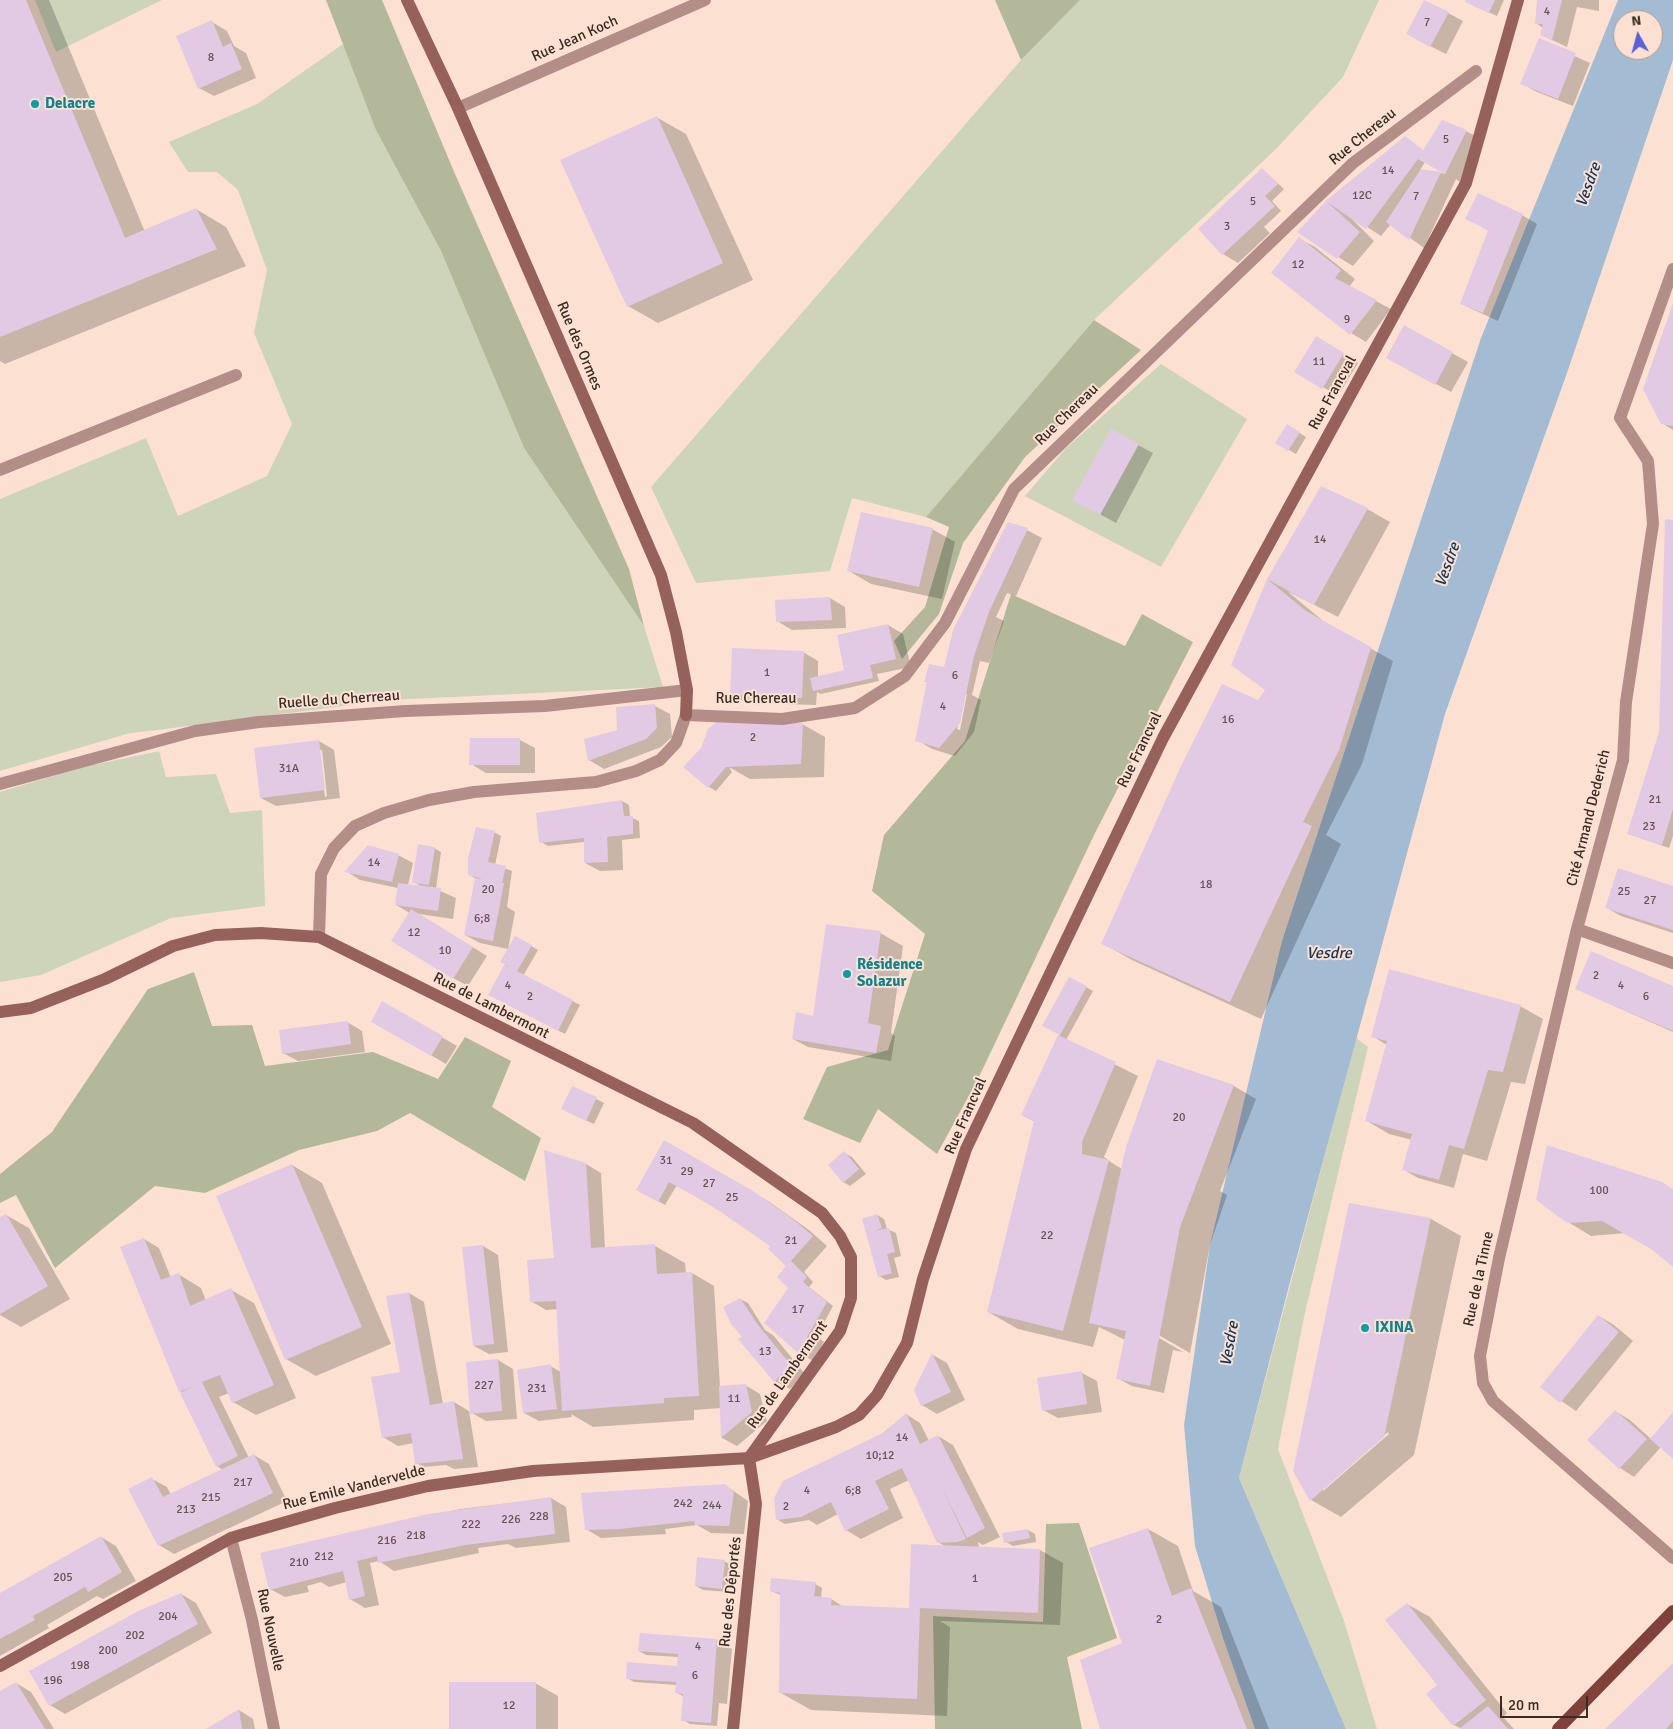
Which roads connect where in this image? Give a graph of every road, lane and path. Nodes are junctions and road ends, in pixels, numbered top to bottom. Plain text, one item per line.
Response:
1 (408, 0) edge
2 (705, 0) edge
3 (1518, 0) edge
4 (1476, 71) dead end
5 (458, 108) junction
6 (1673, 269) edge
7 (236, 375) dead end
8 (0, 470) edge
9 (687, 690) junction
10 (686, 715) junction
11 (0, 784) edge
12 (1577, 929) junction
13 (319, 937) junction
14 (1673, 963) edge
15 (0, 1012) edge
16 (749, 1458) junction
17 (231, 1538) junction
18 (1673, 1558) edge
19 (1673, 1611) edge
20 (0, 1666) edge
21 (274, 1729) edge
22 (733, 1729) edge
23 (1558, 1729) edge

1 - 5 street, Rue des Ormes
2 - 5 street, Rue Jean Koch
3 - 16 street, Rue Francval
4 - 10 street, Rue Chereau
5 - 9 street, Rue des Ormes
6 - 12 street, Cité Armand Dederich
7 - 8 street
9 - 10 street, Rue des Ormes
9 - 11 street, Ruelle du Cherreau
10 - 13 street
12 - 14 street
12 - 18 street, Rue de la Tinne
13 - 15 street
13 - 16 street, Rue de Lambermont
16 - 17 street, Rue Emile Vandervelde
16 - 22 street, Rue des Déportés
17 - 20 street, Rue Emile Vandervelde
17 - 21 street, Rue Nouvelle
19 - 23 main road

